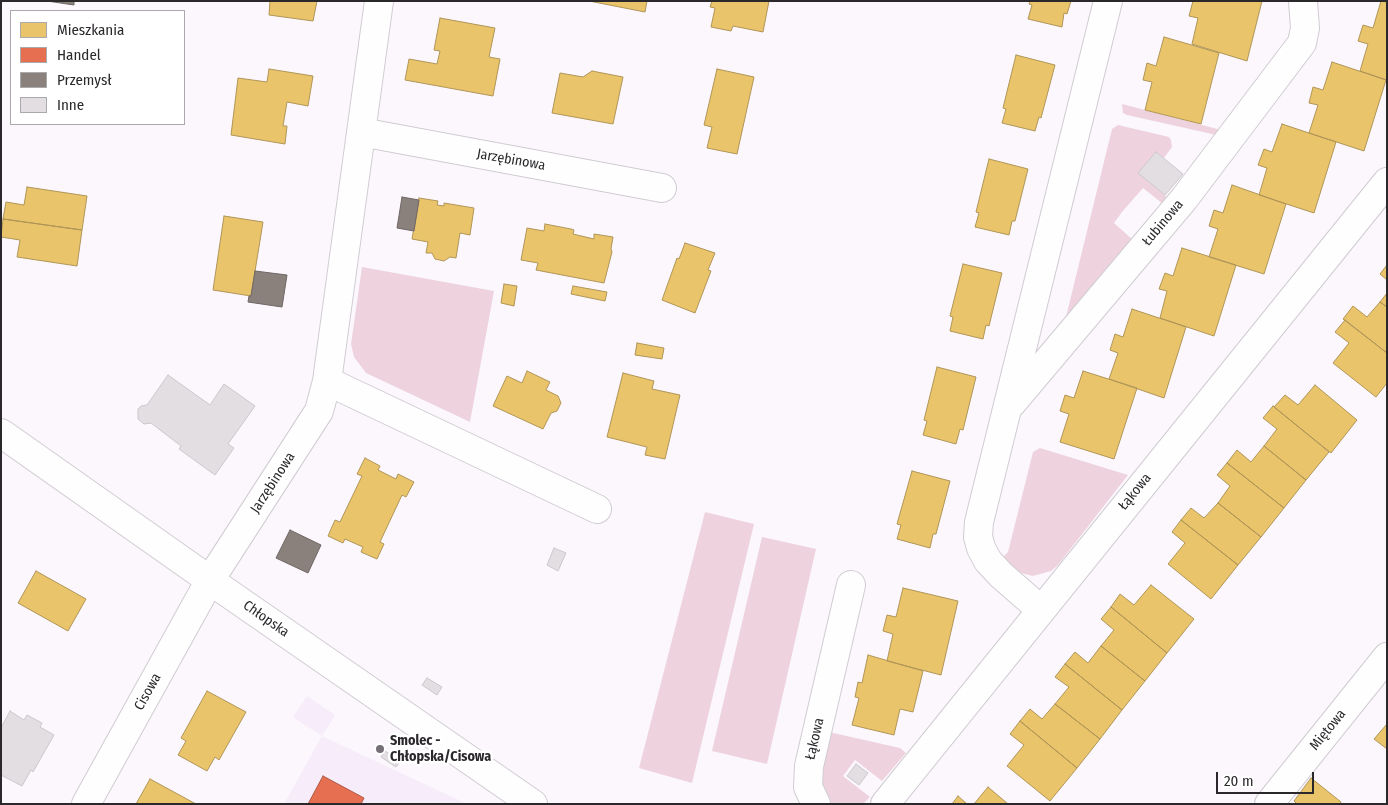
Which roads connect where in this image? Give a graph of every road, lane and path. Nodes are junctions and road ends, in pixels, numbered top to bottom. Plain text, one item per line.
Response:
1 (379, 1) edge
2 (1108, 1) edge
3 (1303, 1) edge
4 (361, 132) junction
5 (1387, 182) edge
6 (662, 188) dead end
7 (327, 381) junction
8 (1008, 408) junction
9 (1, 433) edge
10 (597, 509) dead end
11 (210, 580) junction
12 (851, 586) dead end
13 (1040, 609) junction
14 (1387, 657) edge
15 (86, 804) edge
16 (533, 804) edge
17 (816, 804) edge
18 (885, 804) edge
19 (1269, 804) edge

1 - 4 street, Jarzębinowa
2 - 8 street, Łubinowa
3 - 8 street, Łubinowa
4 - 6 street, Jarzębinowa
4 - 7 street, Jarzębinowa
5 - 13 street, Łąkowa
7 - 10 street
7 - 11 street, Jarzębinowa
8 - 13 street, Łubinowa
9 - 11 street, Chłopska
11 - 15 street, Cisowa
11 - 16 street, Chłopska
12 - 17 street, Łąkowa
13 - 18 street, Łąkowa
14 - 19 street, Miętowa

